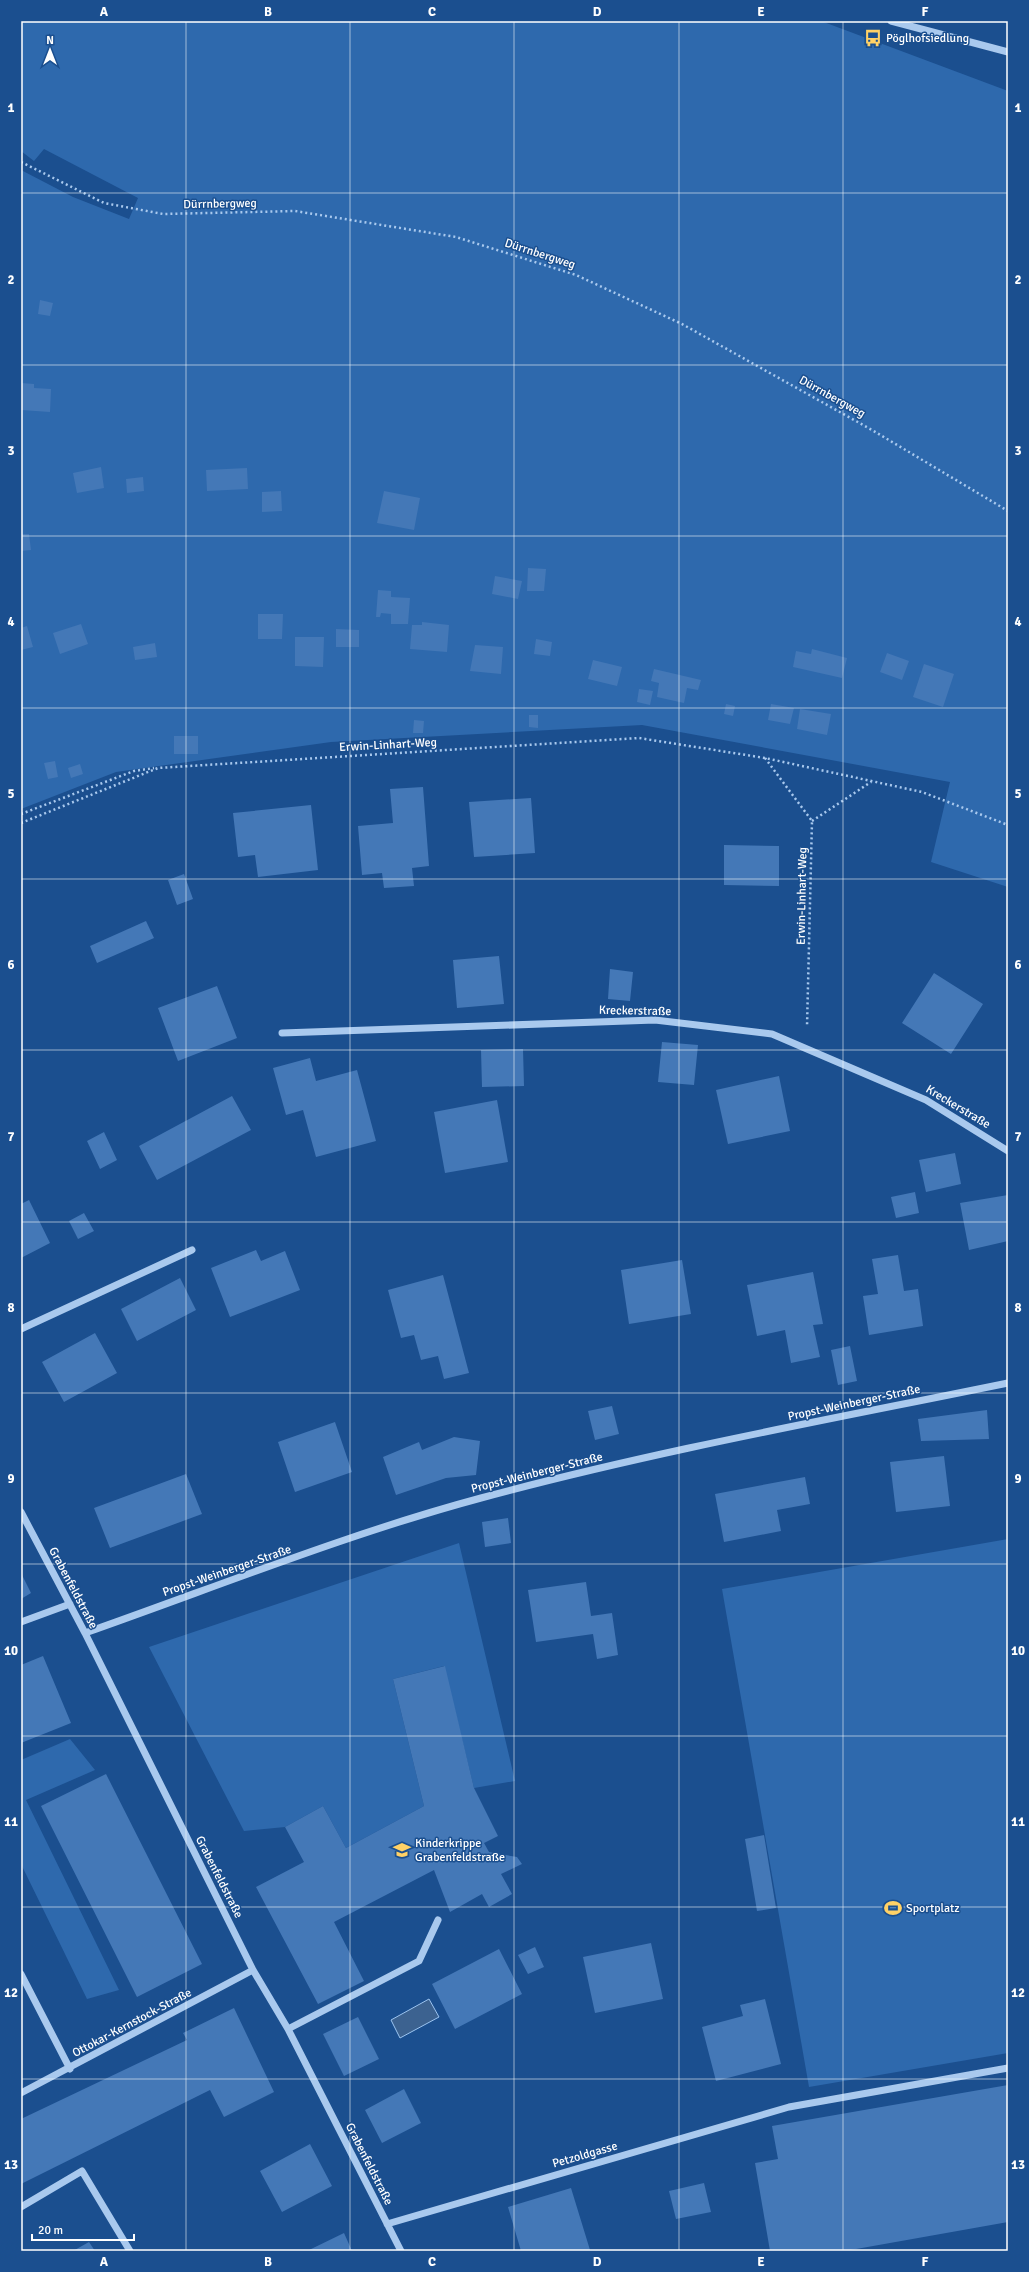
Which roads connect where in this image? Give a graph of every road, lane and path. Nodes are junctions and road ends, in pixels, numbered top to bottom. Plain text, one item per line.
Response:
1 (891, 21) edge
2 (1008, 52) edge
3 (21, 162) edge
4 (1008, 511) edge
5 (765, 758) junction
6 (158, 768) junction
7 (871, 782) junction
8 (21, 814) edge
9 (812, 821) junction
10 (21, 824) edge
11 (1008, 825) edge
12 (282, 1033) dead end
13 (807, 1049) junction
14 (1008, 1151) edge
15 (192, 1250) dead end
16 (21, 1329) edge
17 (1008, 1383) edge
18 (21, 1512) edge
19 (70, 1604) junction
20 (21, 1622) edge
21 (85, 1633) junction
22 (438, 1920) dead end
23 (253, 1970) junction
24 (21, 1974) edge
25 (288, 2029) junction
26 (1008, 2068) edge
27 (70, 2069) junction
28 (21, 2093) edge
29 (21, 2207) edge
30 (387, 2224) junction
31 (130, 2251) edge
32 (401, 2251) edge

1 - 2 street
3 - 4 path, Dürrnbergweg
5 - 6 path, Erwin-Linhart-Weg
5 - 7 path, Erwin-Linhart-Weg
5 - 9 path
6 - 8 path
6 - 10 path, Erwin-Linhart-Weg
7 - 9 path
7 - 11 path, Erwin-Linhart-Weg
9 - 13 path, Erwin-Linhart-Weg
12 - 13 street, Kreckerstraße
13 - 14 street, Kreckerstraße
15 - 16 street
17 - 21 street, Propst-Weinberger-Straße
18 - 19 street, Grabenfeldstraße
19 - 20 street
19 - 21 street, Grabenfeldstraße
21 - 23 street, Grabenfeldstraße
22 - 25 street
23 - 25 street, Grabenfeldstraße
23 - 27 street, Ottokar-Kernstock-Straße
24 - 27 street
25 - 30 street, Grabenfeldstraße
26 - 30 street, Petzoldgasse
27 - 28 street, Ottokar-Kernstock-Straße
29 - 31 street
30 - 32 street, Grabenfeldstraße

